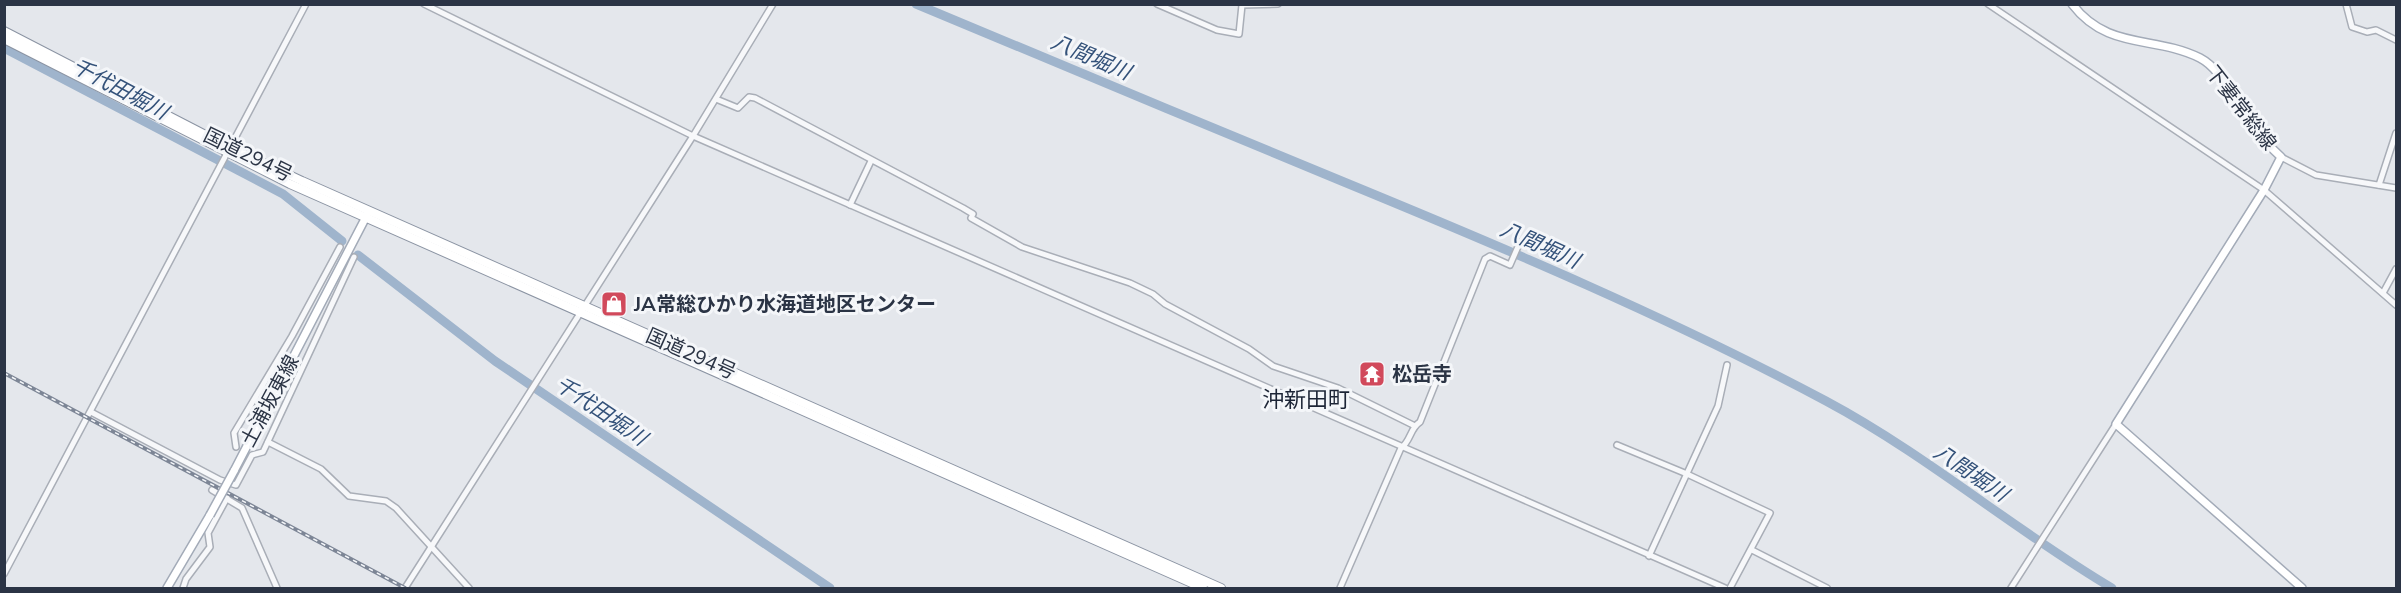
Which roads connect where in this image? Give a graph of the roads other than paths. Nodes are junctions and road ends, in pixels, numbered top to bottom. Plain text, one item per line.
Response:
1 (306, 4) edge
2 (424, 4) edge
3 (772, 4) edge
4 (1157, 4) edge
5 (1278, 4) edge
6 (1988, 4) edge
7 (2072, 4) edge
8 (2346, 4) edge
9 (4, 31) edge
10 (4, 39) edge
11 (2397, 40) edge
12 (716, 99) junction
13 (2397, 133) edge
14 (693, 136) junction
15 (229, 151) junction
16 (2281, 157) junction
17 (871, 160) junction
18 (2379, 184) junction
19 (2397, 188) edge
20 (2264, 190) junction
21 (849, 205) junction
22 (367, 215) junction
23 (1520, 242) dead end
24 (339, 247) dead end
25 (354, 257) dead end
26 (2397, 269) edge
27 (2383, 293) junction
28 (2397, 305) edge
29 (581, 310) junction
30 (1727, 365) dead end
31 (91, 412) junction
32 (2116, 424) junction
33 (1415, 426) junction
34 (268, 442) junction
35 (1617, 446) dead end
36 (236, 447) dead end
37 (1401, 448) junction
38 (1688, 474) junction
39 (212, 490) dead end
40 (227, 498) junction
41 (430, 546) junction
42 (1752, 550) junction
43 (1649, 556) junction
44 (4, 574) edge
45 (167, 588) edge
46 (183, 588) edge
47 (277, 588) edge
48 (405, 588) edge
49 (469, 588) edge
50 (1203, 588) edge
51 (1221, 588) edge
52 (1340, 588) edge
53 (1725, 588) edge
54 (1730, 588) edge
55 (1827, 588) edge
56 (2011, 588) edge
57 (2302, 588) edge

1 - 15 street
2 - 14 street
3 - 12 street
4 - 5 street
6 - 20 street
7 - 16 main road, 下妻常総線
8 - 11 street
9 - 15 highway, 国道294号
10 - 15 highway, 国道294号
12 - 14 street
12 - 17 street
13 - 18 street
14 - 21 street
14 - 29 street
15 - 22 highway, 国道294号
15 - 31 street
16 - 18 street
16 - 20 main road
17 - 21 street
17 - 33 street
18 - 19 street
20 - 27 street
20 - 32 main road
21 - 37 street
22 - 29 highway, 国道294号
22 - 45 main road, 土浦坂東線, bridge
23 - 33 street
24 - 36 street
25 - 34 street
26 - 27 street
27 - 28 street
29 - 41 street
29 - 50 highway, 国道294号
29 - 51 highway, 国道294号
30 - 38 street
31 - 34 street
31 - 44 street
32 - 56 street
32 - 57 main road
33 - 37 street
34 - 41 street
35 - 38 street
37 - 43 street
37 - 52 street
38 - 42 street
38 - 43 street
39 - 40 street
40 - 46 street
40 - 47 street
41 - 48 street
41 - 49 street
42 - 54 street
42 - 55 street
43 - 53 street

